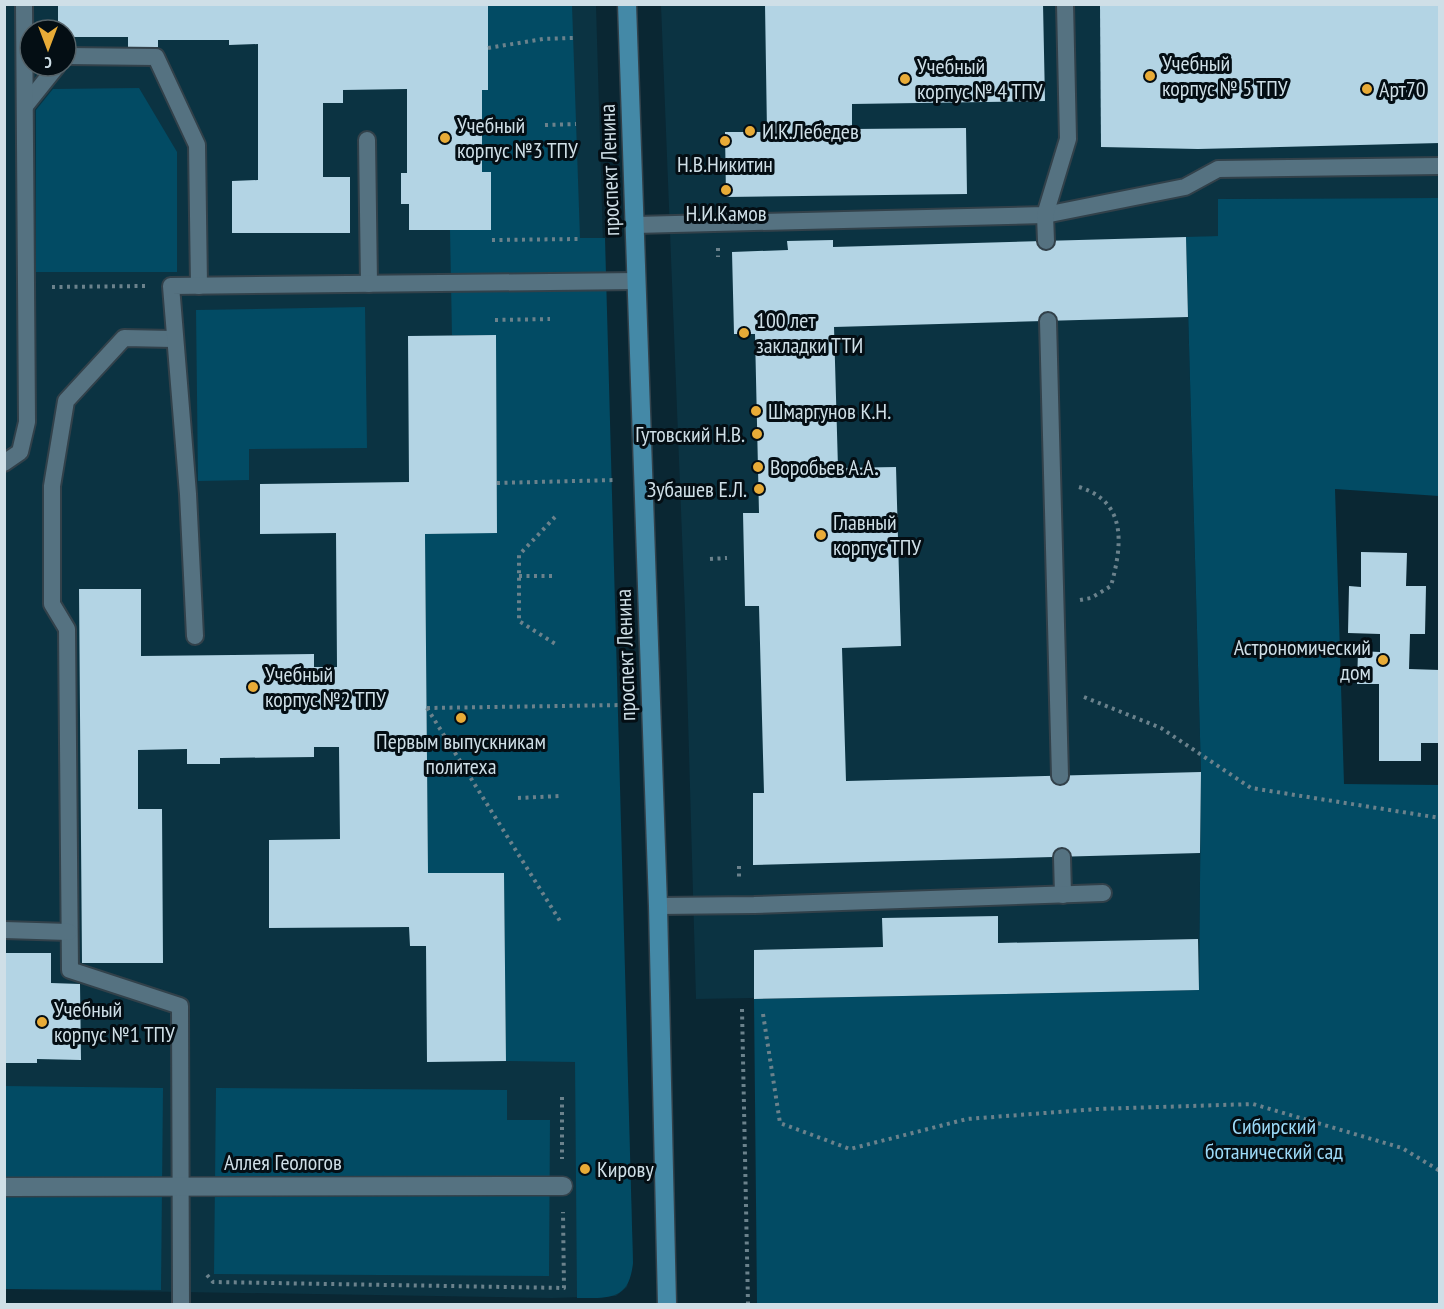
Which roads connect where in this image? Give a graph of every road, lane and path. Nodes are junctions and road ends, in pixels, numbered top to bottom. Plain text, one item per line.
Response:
1 (24, 4) edge
2 (627, 4) edge
3 (1065, 4) edge
4 (573, 38) dead end
5 (488, 48) dead end
6 (78, 57) edge
7 (47, 78) edge
8 (25, 106) junction
9 (576, 124) dead end
10 (545, 125) dead end
11 (367, 140) dead end
12 (1440, 166) edge
13 (1046, 215) junction
14 (635, 225) junction
15 (580, 238) dead end
16 (492, 240) dead end
17 (1046, 241) dead end
18 (637, 281) junction
19 (369, 284) junction
20 (76, 286) dead end
21 (171, 286) junction
22 (199, 286) junction
23 (550, 319) dead end
24 (495, 320) dead end
25 (1048, 321) dead end
26 (173, 339) junction
27 (4, 463) edge
28 (643, 480) junction
29 (1052, 480) junction
30 (497, 483) dead end
31 (555, 518) dead end
32 (727, 558) dead end
33 (710, 559) dead end
34 (519, 576) junction
35 (556, 576) dead end
36 (1056, 605) junction
37 (195, 636) dead end
38 (557, 645) dead end
39 (1058, 687) junction
40 (651, 704) junction
41 (1060, 776) dead end
42 (559, 796) dead end
43 (518, 798) dead end
44 (1440, 818) edge
45 (1062, 857) dead end
46 (1103, 893) dead end
47 (1063, 895) junction
48 (658, 906) junction
49 (560, 921) dead end
50 (4, 930) edge
51 (69, 932) junction
52 (742, 1009) dead end
53 (763, 1014) dead end
54 (1440, 1171) edge
55 (563, 1186) dead end
56 (4, 1187) edge
57 (182, 1187) junction
58 (205, 1273) dead end
59 (564, 1288) dead end
60 (181, 1305) edge
61 (667, 1305) edge
62 (748, 1305) edge

1 - 8 lane
2 - 14 main road, проспект Ленина
3 - 13 lane
4 - 5 path
6 - 22 lane
7 - 8 lane
8 - 27 lane
9 - 10 path
11 - 19 lane
12 - 13 lane
13 - 14 lane
13 - 17 lane
14 - 18 main road, проспект Ленина
15 - 16 path
18 - 19 lane
18 - 28 main road, проспект Ленина
19 - 22 lane
20 - 21 path
21 - 22 lane
21 - 26 lane
23 - 24 path
25 - 29 lane
26 - 37 lane
26 - 51 lane
28 - 30 path
28 - 40 main road, проспект Ленина
29 - 36 lane
29 - 36 path
31 - 34 path
32 - 33 path
34 - 35 path
34 - 38 path
36 - 39 lane
39 - 41 lane
39 - 44 path
40 - 48 main road, проспект Ленина
40 - 49 path
42 - 43 path
45 - 47 lane
46 - 47 lane
47 - 48 lane
48 - 61 main road, проспект Ленина
50 - 51 lane
51 - 57 lane
52 - 62 path
53 - 54 path
55 - 57 street, Аллея Геологов
56 - 57 street, Аллея Геологов
57 - 60 lane
58 - 59 path

